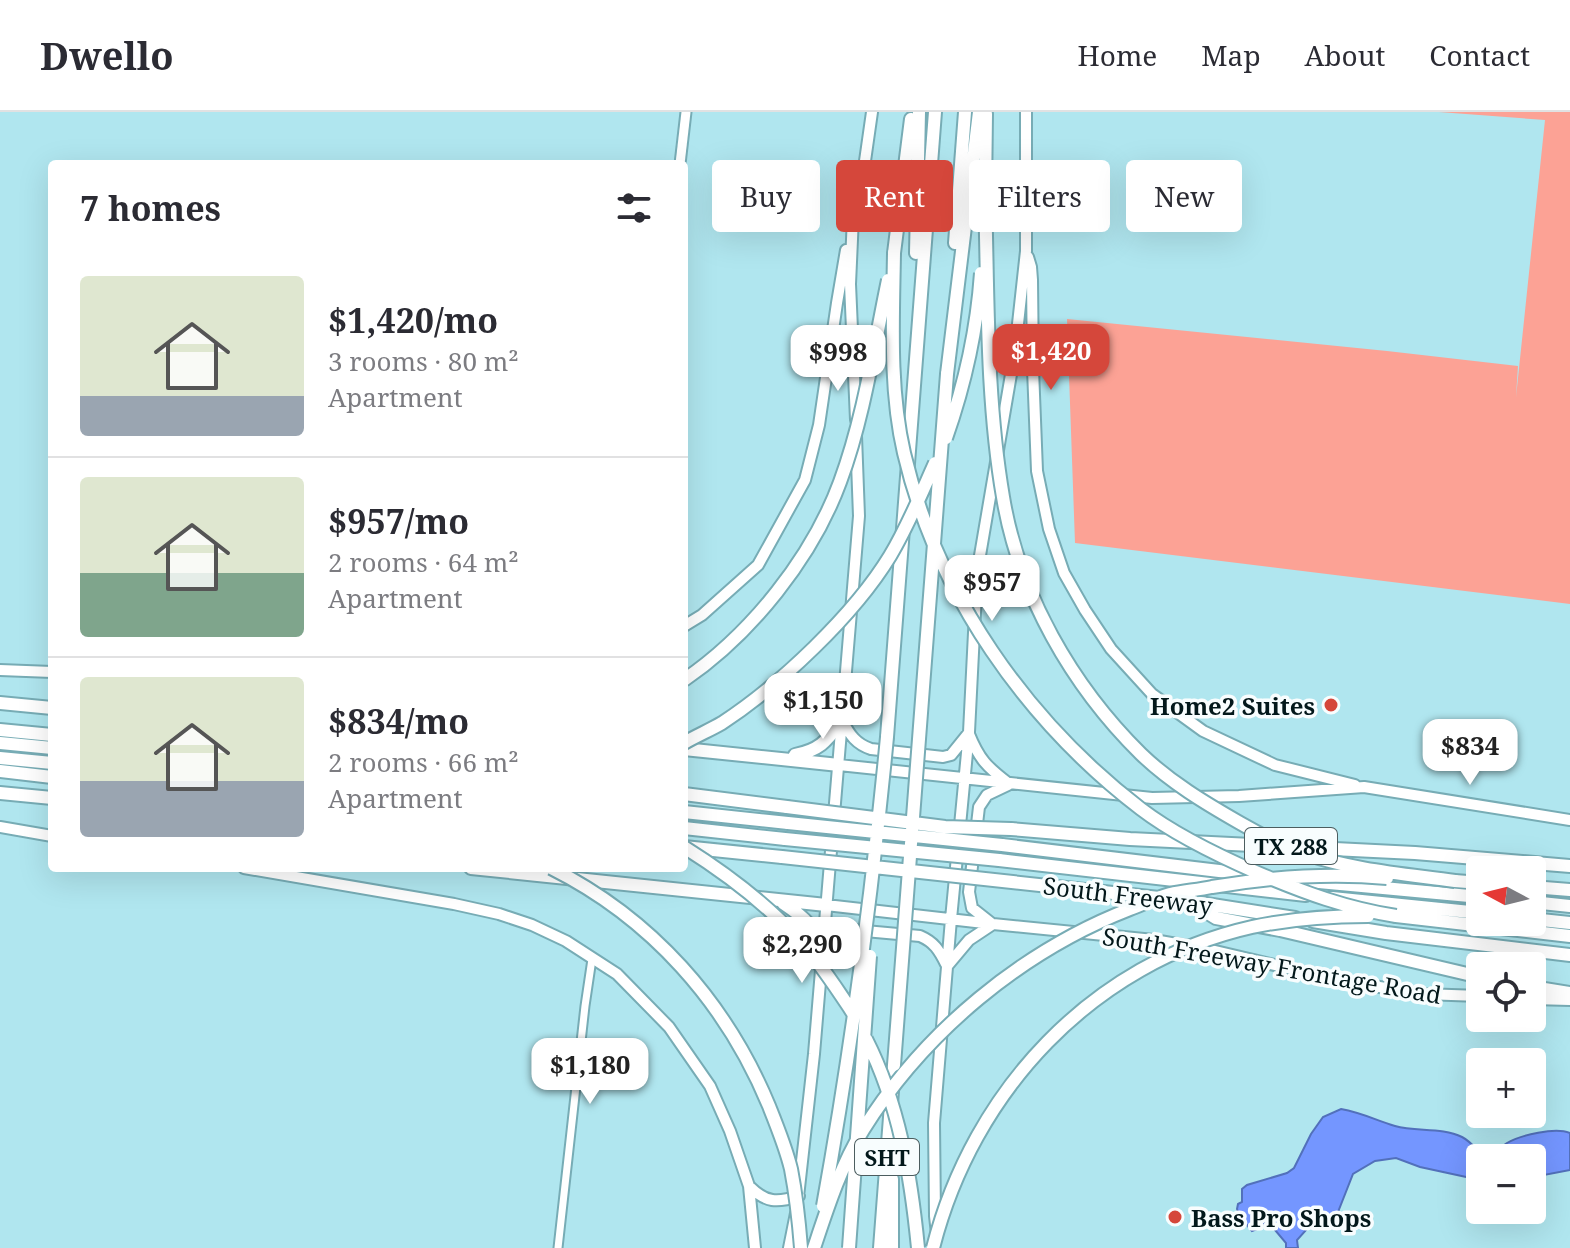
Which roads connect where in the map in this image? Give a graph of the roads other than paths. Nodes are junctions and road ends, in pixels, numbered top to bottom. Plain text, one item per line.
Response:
1 (686, 112) edge
2 (872, 112) edge
3 (912, 112) edge
4 (919, 112) edge
5 (935, 112) edge
6 (965, 112) edge
7 (979, 112) edge
8 (986, 112) edge
9 (1026, 112) edge
10 (680, 160) edge
11 (865, 160) edge
12 (985, 160) edge
13 (850, 232) edge
14 (852, 232) edge
15 (983, 232) edge
16 (986, 232) edge
17 (1026, 251) junction
18 (894, 253) junction
19 (915, 358) junction
20 (947, 374) junction
21 (688, 624) edge
22 (0, 670) edge
23 (48, 672) edge
24 (688, 677) edge
25 (0, 703) edge
26 (48, 708) edge
27 (842, 721) junction
28 (0, 730) edge
29 (969, 732) junction
30 (48, 735) edge
31 (887, 737) junction
32 (688, 741) edge
33 (0, 743) edge
34 (48, 748) edge
35 (688, 749) edge
36 (0, 758) edge
37 (778, 759) junction
38 (48, 763) edge
39 (839, 765) junction
40 (0, 771) edge
41 (48, 777) edge
42 (964, 779) junction
43 (1009, 784) junction
44 (1364, 787) junction
45 (0, 793) edge
46 (24, 795) junction
47 (688, 795) edge
48 (48, 798) edge
49 (48, 804) edge
50 (688, 812) edge
51 (1570, 820) edge
52 (0, 827) edge
53 (688, 828) edge
54 (48, 835) edge
55 (688, 847) edge
56 (688, 850) edge
57 (1570, 866) edge
58 (267, 872) edge
59 (508, 872) edge
60 (559, 872) edge
61 (1455, 881) junction
62 (1466, 882) edge
63 (1546, 888) edge
64 (1570, 890) edge
65 (1466, 896) edge
66 (780, 901) junction
67 (1187, 901) junction
68 (1546, 903) edge
69 (826, 905) junction
70 (1570, 906) edge
71 (1466, 911) edge
72 (1396, 916) junction
73 (951, 919) junction
74 (1546, 920) edge
75 (1570, 923) edge
76 (993, 924) junction
77 (1570, 936) edge
78 (822, 950) junction
79 (1570, 955) edge
80 (592, 959) junction
81 (947, 966) junction
82 (1466, 974) edge
83 (1546, 989) edge
84 (1570, 993) edge
85 (1466, 996) edge
86 (1546, 999) edge
87 (1570, 1000) edge
88 (894, 1065) junction
89 (749, 1186) junction
90 (799, 1196) junction
91 (558, 1248) edge
92 (755, 1248) edge
93 (789, 1248) edge
94 (801, 1248) edge
95 (814, 1248) edge
96 (849, 1248) edge
97 (880, 1248) edge
98 (892, 1248) edge
99 (918, 1248) edge
100 (936, 1248) edge

1 - 10 street
2 - 11 main road
3 - 18 highway
4 - 19 highway
5 - 19 highway, SHT
6 - 20 highway, SHT
7 - 20 highway
8 - 12 highway
9 - 17 main road
13 - 21 main road
14 - 27 main road
15 - 32 highway, bridge
16 - 61 highway, bridge
17 - 29 main road
17 - 44 main road
18 - 24 highway, bridge
18 - 72 highway, bridge
19 - 31 highway, SHT, bridge
20 - 88 highway, SHT, bridge
22 - 23 main road
25 - 26 highway
27 - 29 main road
27 - 37 highway
27 - 39 main road
28 - 30 highway
29 - 42 main road
29 - 43 main road
31 - 95 highway, bridge
31 - 96 highway, SHT, bridge
33 - 34 highway
35 - 37 highway
36 - 38 highway
37 - 39 highway
39 - 42 main road
39 - 69 main road
40 - 41 highway
42 - 43 main road
42 - 73 main road
43 - 44 main road
43 - 76 main road
44 - 51 main road
45 - 46 highway
46 - 48 highway
46 - 49 highway
47 - 57 highway, TX 288, bridge
50 - 65 highway, bridge
52 - 54 main road
53 - 71 highway, bridge
55 - 67 highway, South Freeway, bridge
56 - 99 highway, bridge
58 - 80 main road
59 - 66 highway
60 - 94 highway, bridge
61 - 62 highway
61 - 95 highway, bridge
63 - 64 highway
66 - 69 highway
66 - 78 highway
67 - 79 highway, South Freeway
67 - 82 highway
68 - 70 highway
69 - 73 main road, South Freeway Frontage Road
69 - 78 main road
72 - 77 highway
72 - 100 highway, bridge
73 - 76 main road, South Freeway Frontage Road
73 - 81 main road
74 - 75 highway
76 - 81 main road
76 - 85 main road, South Freeway Frontage Road
78 - 81 main road
78 - 90 main road
80 - 89 main road
80 - 91 street
81 - 100 main road
83 - 84 highway
86 - 87 main road
88 - 97 highway, SHT, bridge
88 - 98 highway, bridge
89 - 90 main road
89 - 92 main road
90 - 93 main road

